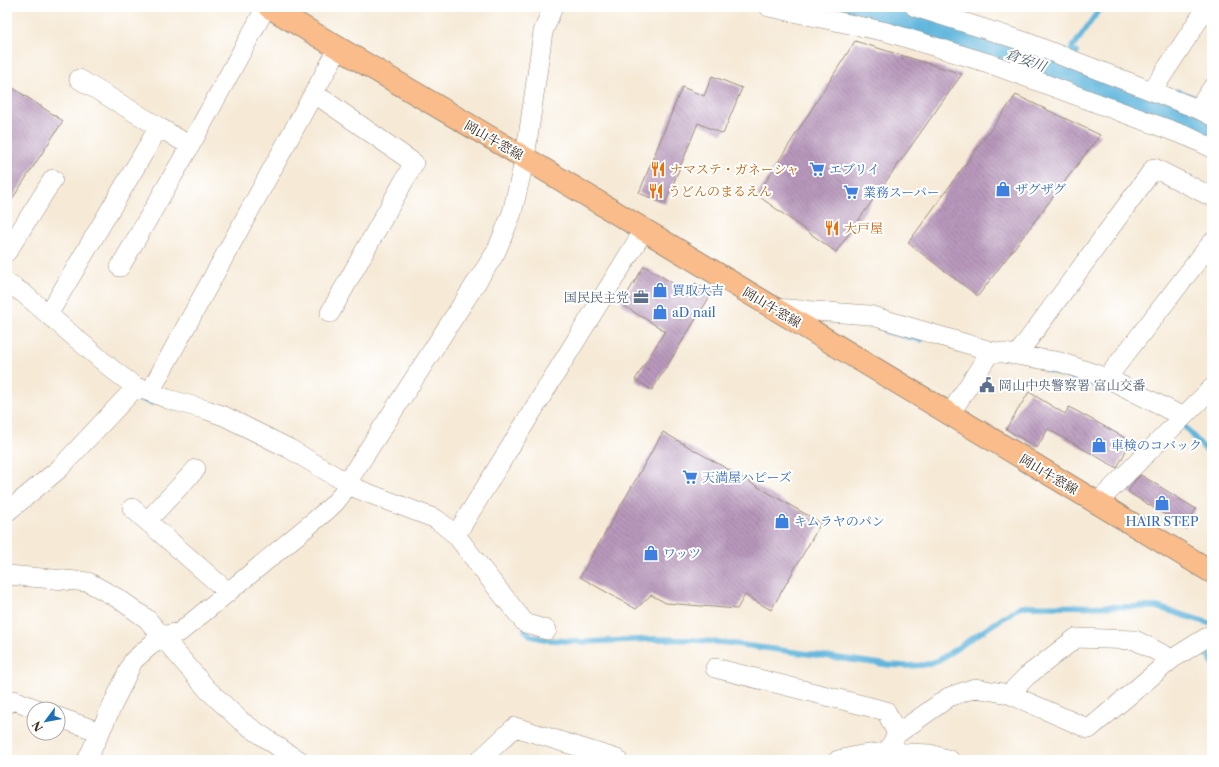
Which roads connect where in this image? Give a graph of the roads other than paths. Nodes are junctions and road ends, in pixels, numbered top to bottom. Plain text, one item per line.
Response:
1 (268, 7) edge
2 (553, 7) edge
3 (768, 7) edge
4 (915, 7) edge
5 (1207, 7) edge
6 (338, 49) junction
7 (1021, 58) junction
8 (78, 79) dead end
9 (1155, 86) junction
10 (314, 93) junction
11 (1206, 103) edge
12 (159, 127) junction
13 (190, 146) junction
14 (1212, 148) edge
15 (525, 158) junction
16 (53, 179) dead end
17 (1212, 197) edge
18 (644, 230) junction
19 (1212, 242) edge
20 (7, 252) edge
21 (120, 267) dead end
22 (7, 283) edge
23 (774, 308) junction
24 (330, 313) dead end
25 (48, 315) junction
26 (989, 355) junction
27 (1017, 355) junction
28 (1108, 378) junction
29 (1212, 388) edge
30 (137, 392) junction
31 (950, 414) junction
32 (1180, 420) junction
33 (196, 469) dead end
34 (346, 486) junction
35 (1097, 503) junction
36 (132, 508) dead end
37 (7, 512) edge
38 (147, 521) junction
39 (456, 535) junction
40 (1212, 572) edge
41 (7, 575) edge
42 (228, 592) junction
43 (547, 630) dead end
44 (1212, 634) edge
45 (161, 636) junction
46 (1172, 658) junction
47 (715, 668) dead end
48 (1009, 694) junction
49 (7, 704) edge
50 (26, 705) edge
51 (66, 720) edge
52 (100, 732) junction
53 (897, 734) junction
54 (887, 752) junction
55 (617, 759) edge
56 (87, 760) edge
57 (299, 760) edge
58 (480, 760) edge
59 (838, 760) edge
60 (950, 760) edge

1 - 6 main road, 岡山牛窓線
1 - 13 street
2 - 15 street
3 - 7 street
4 - 7 street
5 - 9 street
6 - 10 street
6 - 15 main road, 岡山牛窓線
7 - 9 street
7 - 14 street
8 - 12 street
9 - 11 street
10 - 24 street
10 - 30 street
12 - 13 street
12 - 25 street
13 - 21 street
15 - 18 main road, 岡山牛窓線
15 - 34 street
16 - 20 street
17 - 27 street
18 - 23 main road, 岡山牛窓線
18 - 39 street
19 - 28 street
22 - 25 street
23 - 26 street
23 - 31 main road, 岡山牛窓線
25 - 30 street
26 - 27 street
26 - 31 street
27 - 28 street
28 - 32 street
29 - 32 street
30 - 34 street
30 - 37 street
31 - 35 main road, 岡山牛窓線
32 - 35 street
33 - 38 street
34 - 39 street
34 - 42 street
35 - 40 main road, 岡山牛窓線
36 - 38 street
38 - 42 street
39 - 43 street
41 - 45 street
42 - 45 street
44 - 46 street
45 - 52 street
45 - 57 street
46 - 48 street
46 - 48 street
47 - 53 street
48 - 53 street
49 - 50 street
51 - 52 street
52 - 56 street
53 - 54 street
54 - 59 street
54 - 60 street
55 - 58 street

